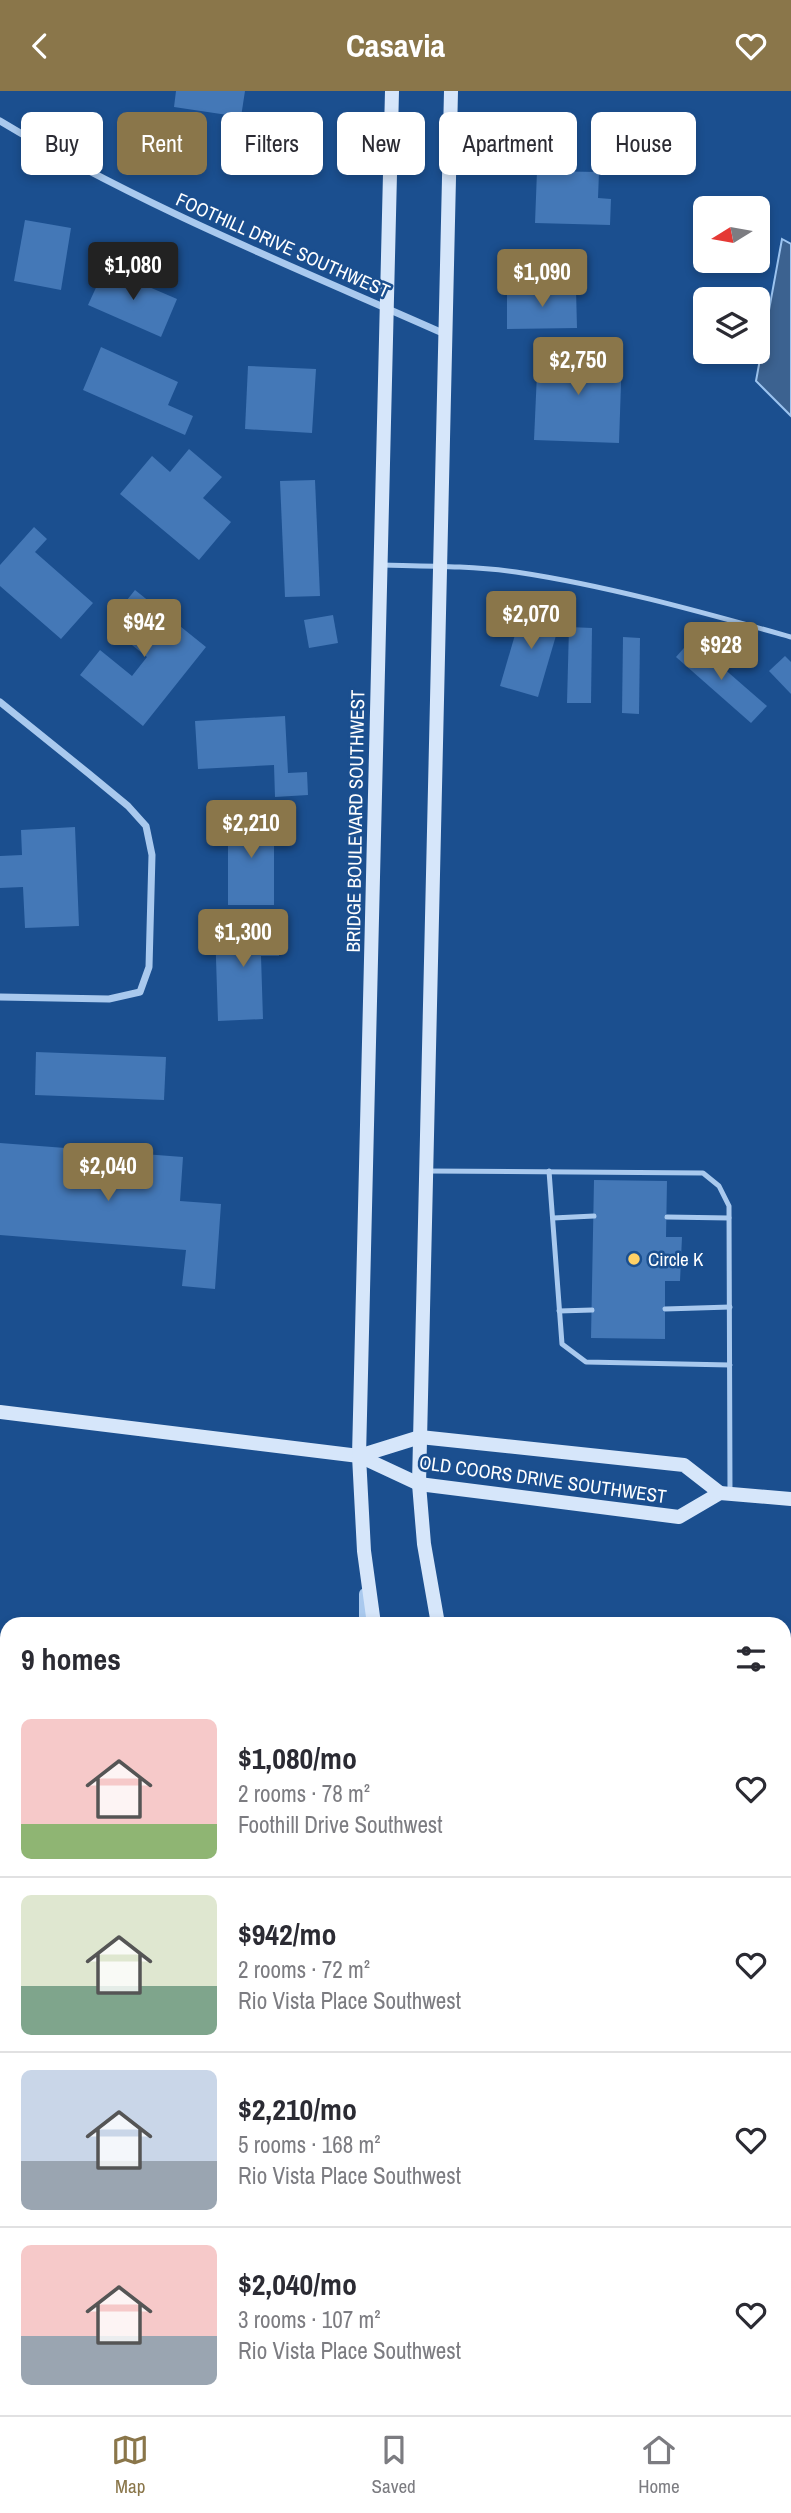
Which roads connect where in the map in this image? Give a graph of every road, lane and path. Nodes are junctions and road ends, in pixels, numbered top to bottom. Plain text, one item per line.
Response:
1 (392, 91) edge
2 (451, 91) edge
3 (0, 121) edge
4 (386, 308) junction
5 (445, 334) junction
6 (380, 565) junction
7 (440, 566) junction
8 (791, 637) edge
9 (0, 702) edge
10 (0, 997) edge
11 (426, 1171) junction
12 (549, 1171) junction
13 (594, 1216) dead end
14 (667, 1217) dead end
15 (553, 1218) junction
16 (729, 1218) junction
17 (730, 1307) junction
18 (665, 1309) dead end
19 (592, 1310) dead end
20 (559, 1311) junction
21 (730, 1365) junction
22 (0, 1412) edge
23 (420, 1437) junction
24 (359, 1456) junction
25 (419, 1485) junction
26 (725, 1494) junction
27 (791, 1499) edge
28 (364, 1551) junction
29 (365, 1617) edge
30 (373, 1617) edge
31 (437, 1617) edge

1 - 4 main road, BRIDGE BOULEVARD SOUTHWEST
2 - 5 main road
3 - 4 street, FOOTHILL DRIVE SOUTHWEST
4 - 5 street, FOOTHILL DRIVE SOUTHWEST
4 - 6 main road, BRIDGE BOULEVARD SOUTHWEST
5 - 7 main road
6 - 7 lane
6 - 24 main road, BRIDGE BOULEVARD SOUTHWEST
7 - 8 lane
7 - 11 main road
9 - 10 street
11 - 12 lane
11 - 23 main road
12 - 15 lane
12 - 16 lane
13 - 15 lane
14 - 16 lane
15 - 20 lane
16 - 17 lane
17 - 18 lane
17 - 21 lane
19 - 20 lane
20 - 21 lane
21 - 26 lane
22 - 24 main road, OLD COORS DRIVE SOUTHWEST
23 - 24 main road, OLD COORS DRIVE SOUTHWEST
23 - 25 main road
23 - 26 main road, OLD COORS DRIVE SOUTHWEST
24 - 25 main road, OLD COORS DRIVE SOUTHWEST
24 - 28 main road, BRIDGE BOULEVARD SOUTHWEST
25 - 26 main road, OLD COORS DRIVE SOUTHWEST
25 - 31 main road
26 - 27 main road
28 - 29 street
28 - 30 main road, BRIDGE BOULEVARD SOUTHWEST

